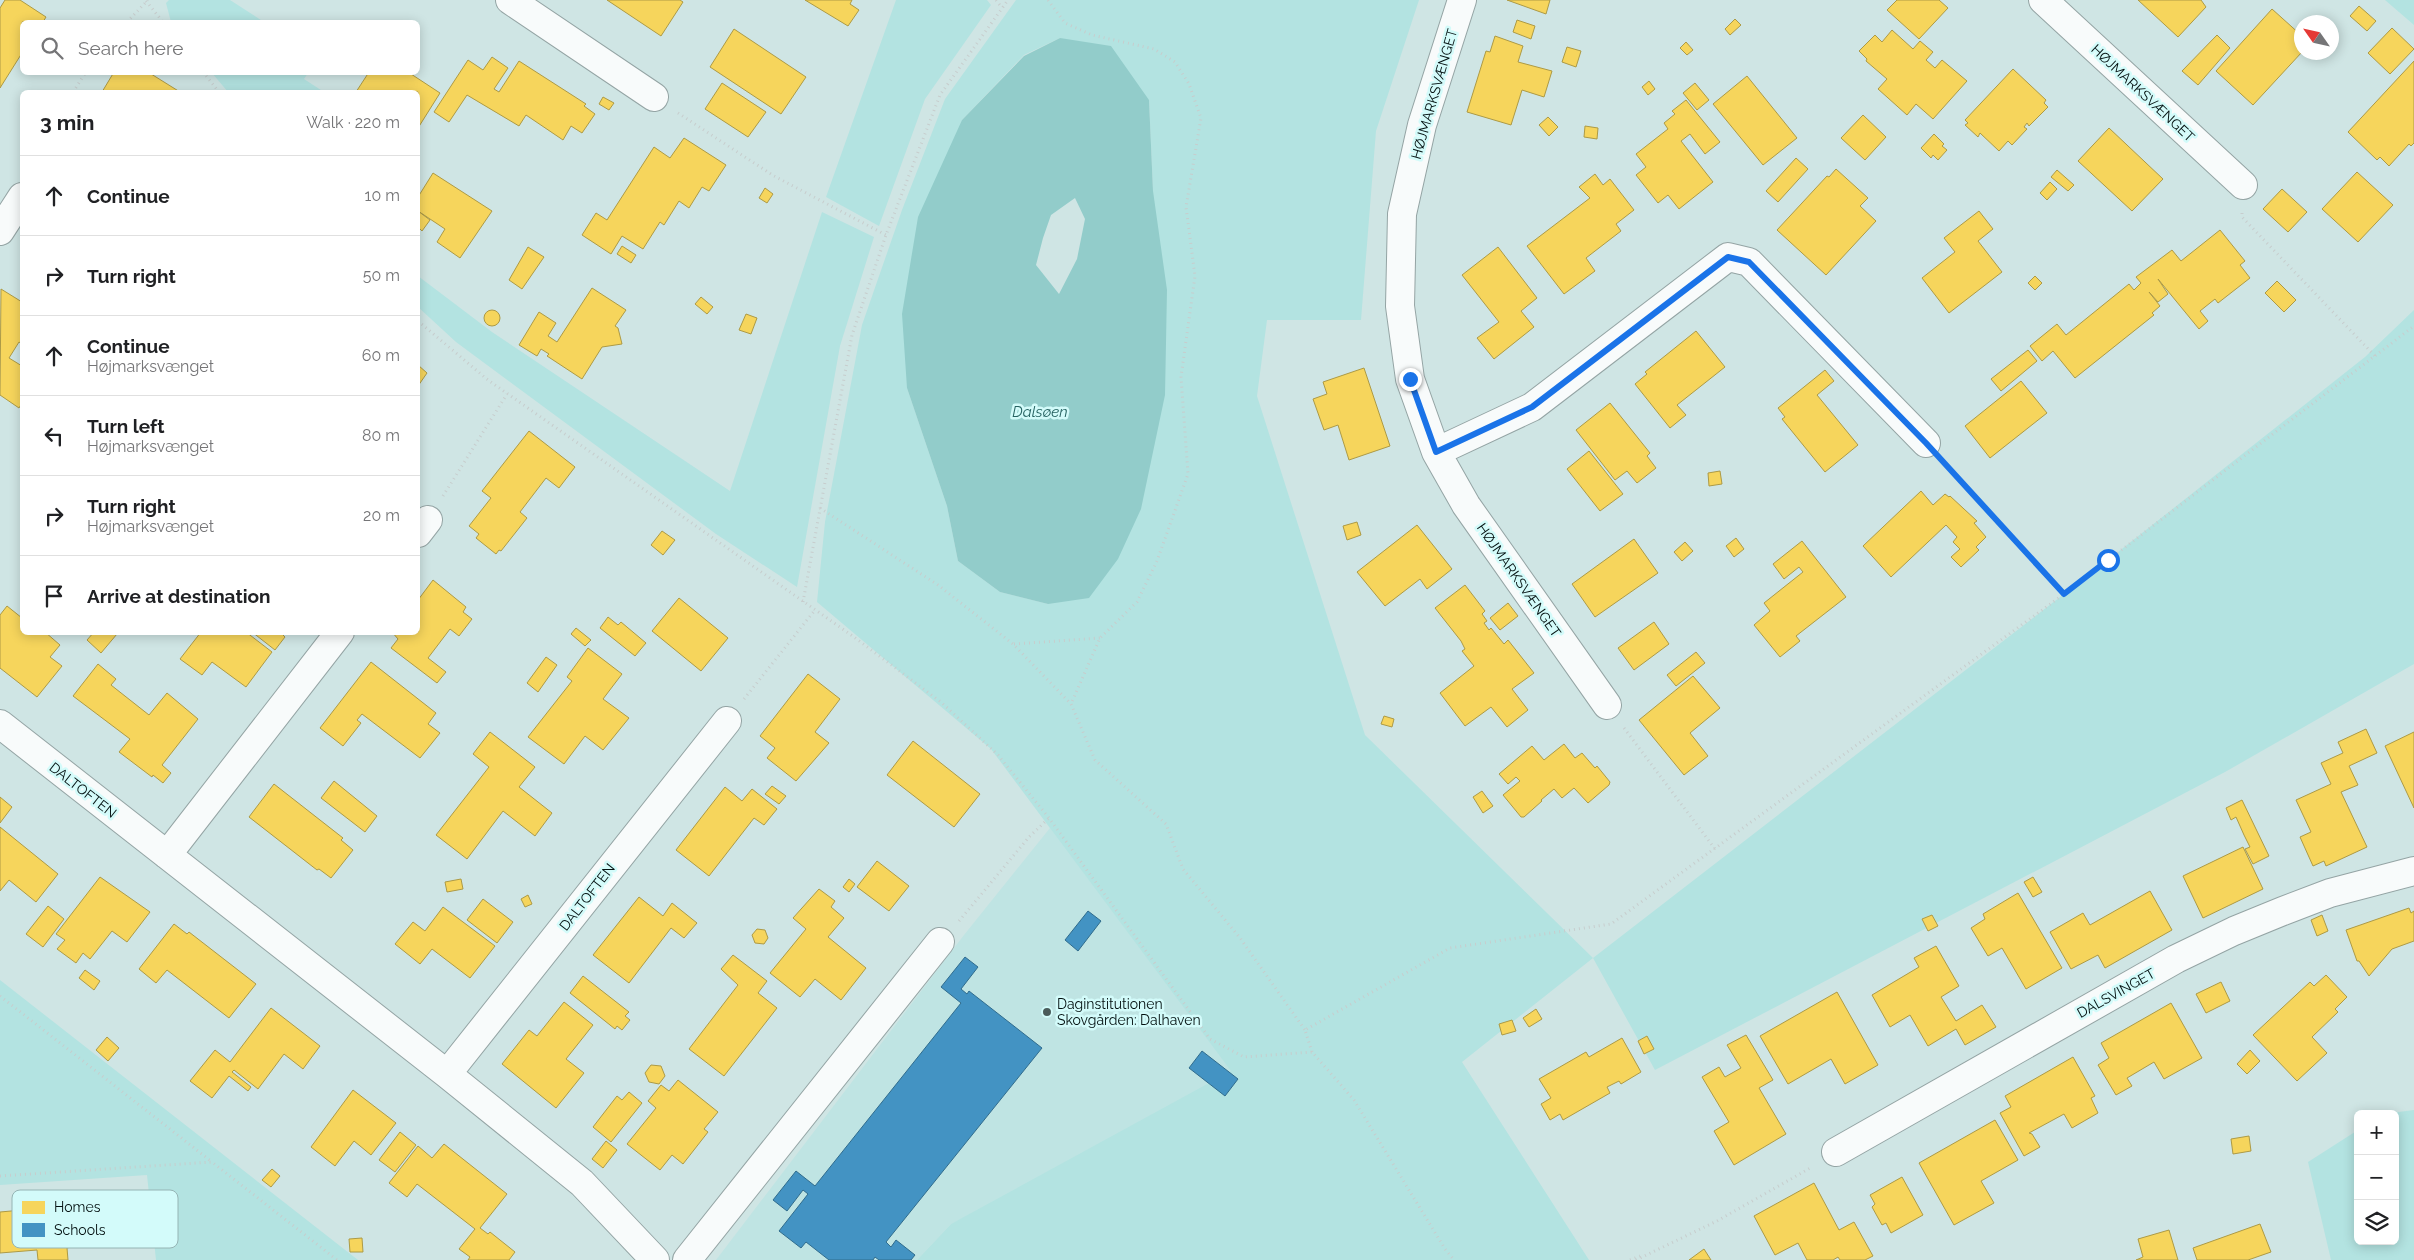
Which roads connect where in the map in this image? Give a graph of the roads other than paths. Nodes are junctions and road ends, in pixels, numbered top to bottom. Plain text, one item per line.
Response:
1 (510, 0) edge
2 (1462, 0) edge
3 (2043, 0) edge
4 (654, 97) road end
5 (2242, 185) road end
6 (20, 200) edge
7 (0, 231) edge
8 (1926, 443) road end
9 (1436, 452) junction
10 (338, 635) edge
11 (1607, 705) road end
12 (727, 721) road end
13 (0, 724) edge
14 (167, 856) junction
15 (2414, 871) edge
16 (940, 942) road end
17 (446, 1074) junction
18 (1836, 1152) road end
19 (655, 1260) edge
20 (687, 1260) edge

1 - 4 street
2 - 9 street, HØJMARKSVÆNGET
3 - 5 street, HØJMARKSVÆNGET
6 - 7 street
8 - 9 street
9 - 11 street, HØJMARKSVÆNGET
10 - 14 street
12 - 17 street, DALTOFTEN
13 - 14 street, DALTOFTEN
14 - 17 street, DALTOFTEN
15 - 18 street, DALSVINGET
16 - 20 street
17 - 19 street, DALTOFTEN

